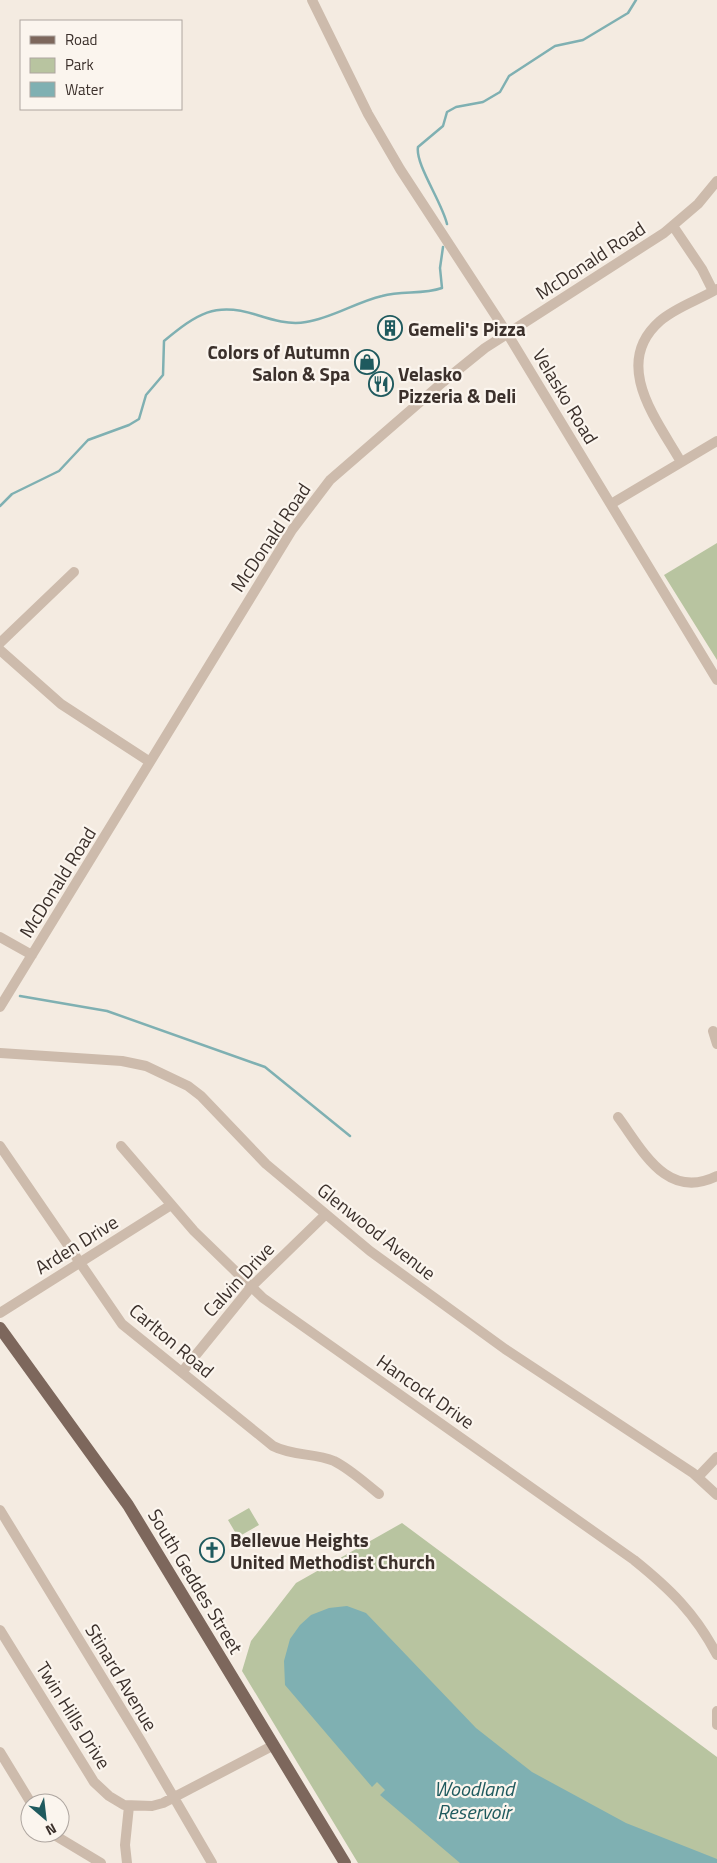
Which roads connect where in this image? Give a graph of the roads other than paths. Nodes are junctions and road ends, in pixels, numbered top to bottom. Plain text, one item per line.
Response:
1 (312, 0) edge
2 (717, 181) edge
3 (673, 226) junction
4 (715, 290) edge
5 (507, 333) junction
6 (717, 441) edge
7 (681, 462) junction
8 (611, 504) junction
9 (74, 572) dead end
10 (0, 643) edge
11 (0, 650) edge
12 (717, 680) edge
13 (150, 762) junction
14 (0, 936) edge
15 (32, 955) junction
16 (0, 1007) edge
17 (713, 1031) dead end
18 (717, 1044) edge
19 (0, 1053) edge
20 (618, 1117) dead end
21 (0, 1146) edge
22 (121, 1146) dead end
23 (717, 1176) edge
24 (172, 1205) junction
25 (325, 1215) junction
26 (79, 1262) junction
27 (251, 1287) junction
28 (0, 1313) edge
29 (0, 1328) edge
30 (182, 1372) junction
31 (717, 1457) edge
32 (698, 1478) junction
33 (379, 1494) dead end
34 (717, 1495) edge
35 (0, 1510) edge
36 (0, 1630) edge
37 (717, 1655) edge
38 (717, 1711) edge
39 (717, 1725) edge
40 (274, 1745) junction
41 (0, 1752) edge
42 (25, 1793) edge
43 (174, 1798) junction
44 (129, 1806) junction
45 (68, 1843) edge
46 (101, 1863) edge
47 (127, 1863) edge
48 (212, 1863) edge
49 (345, 1863) edge

1 - 5 street, Velasko Road
2 - 3 street, McDonald Road
3 - 4 street
3 - 5 street, McDonald Road
4 - 7 street
5 - 8 street, Velasko Road
5 - 13 street, McDonald Road
6 - 7 street
7 - 8 street
8 - 12 street, Velasko Road
9 - 10 street
11 - 13 street
13 - 15 street, McDonald Road
14 - 15 street
15 - 16 street, McDonald Road
17 - 18 street
19 - 25 street, Glenwood Avenue
20 - 23 street
21 - 26 street, Carlton Road
22 - 24 street, Hancock Drive
24 - 26 street, Arden Drive
24 - 27 street, Hancock Drive
25 - 27 street, Calvin Drive
25 - 32 street, Glenwood Avenue
26 - 28 street, Arden Drive
26 - 30 street, Carlton Road
27 - 30 street, Calvin Drive
27 - 37 street, Hancock Drive
29 - 40 main road, South Geddes Street
30 - 33 street, Carlton Road
31 - 32 street
32 - 34 street, Glenwood Avenue
35 - 43 street, Stinard Avenue
36 - 44 street, Twin Hills Drive
38 - 39 street
40 - 43 street, Twin Hills Drive
40 - 49 main road, South Geddes Street
41 - 42 street
43 - 44 street, Twin Hills Drive
43 - 48 street, Stinard Avenue
44 - 47 street
45 - 46 street

